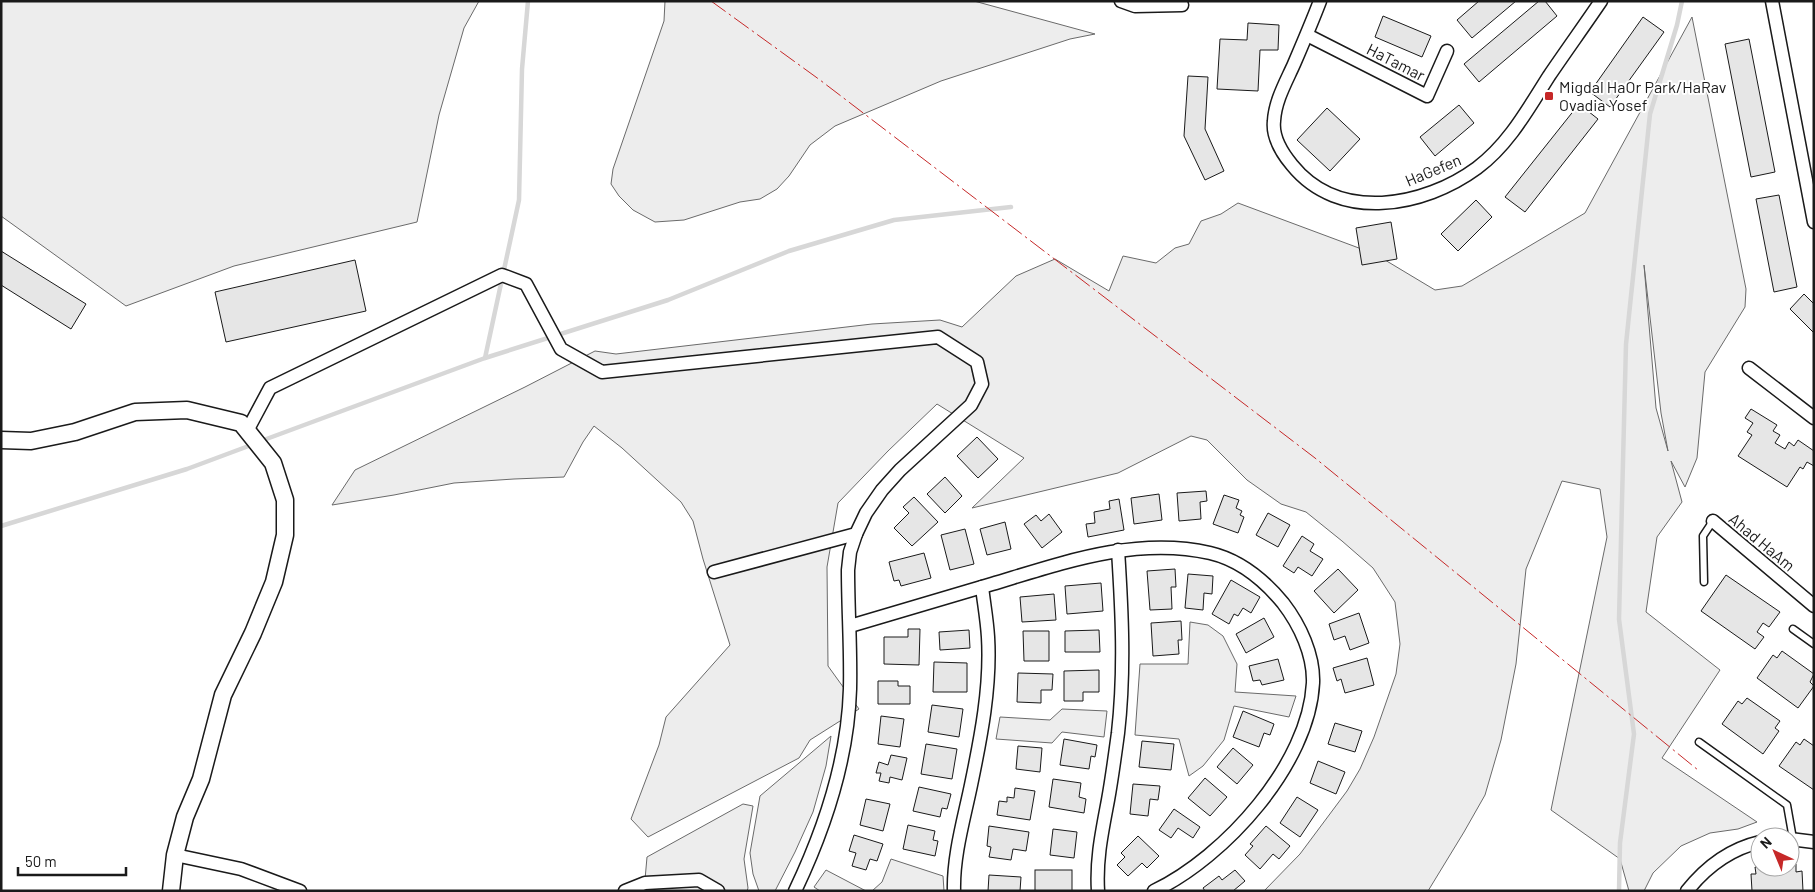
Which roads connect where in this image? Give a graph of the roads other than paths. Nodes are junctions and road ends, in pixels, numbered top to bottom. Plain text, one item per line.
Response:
1 (1121, 1) edge
2 (1320, 1) edge
3 (1601, 1) edge
4 (1772, 1) edge
5 (1182, 5) dead end
6 (1307, 35) junction
7 (1446, 51) dead end
8 (1814, 222) edge
9 (1749, 368) dead end
10 (1814, 418) edge
11 (248, 431) junction
12 (1, 440) edge
13 (1713, 521) joint
14 (856, 534) junction
15 (1118, 550) junction
16 (714, 572) dead end
17 (1704, 582) dead end
18 (982, 587) junction
19 (1814, 606) edge
20 (850, 626) junction
21 (1793, 628) dead end
22 (1814, 644) edge
23 (1699, 742) dead end
24 (1790, 827) edge
25 (1800, 840) edge
26 (1814, 842) edge
27 (1750, 846) edge
28 (175, 855) junction
29 (172, 891) edge
30 (300, 891) edge
31 (625, 891) edge
32 (718, 891) edge
33 (795, 891) edge
34 (954, 891) edge
35 (1098, 891) edge
36 (1154, 891) edge
37 (1686, 891) edge

1 - 5 street
2 - 6 street, HaGefen
3 - 6 street, HaGefen
4 - 8 street
6 - 7 street, HaTamar
9 - 10 street
11 - 12 street
11 - 14 street
11 - 28 street
13 - 17 lane
13 - 19 street, Ahad HaAm
14 - 16 street
14 - 20 street
15 - 18 street
15 - 35 street
15 - 36 street
18 - 20 street
18 - 34 street
20 - 33 street
21 - 22 lane
23 - 24 lane
25 - 26 street
27 - 37 street
28 - 29 street
28 - 30 street
31 - 32 street

